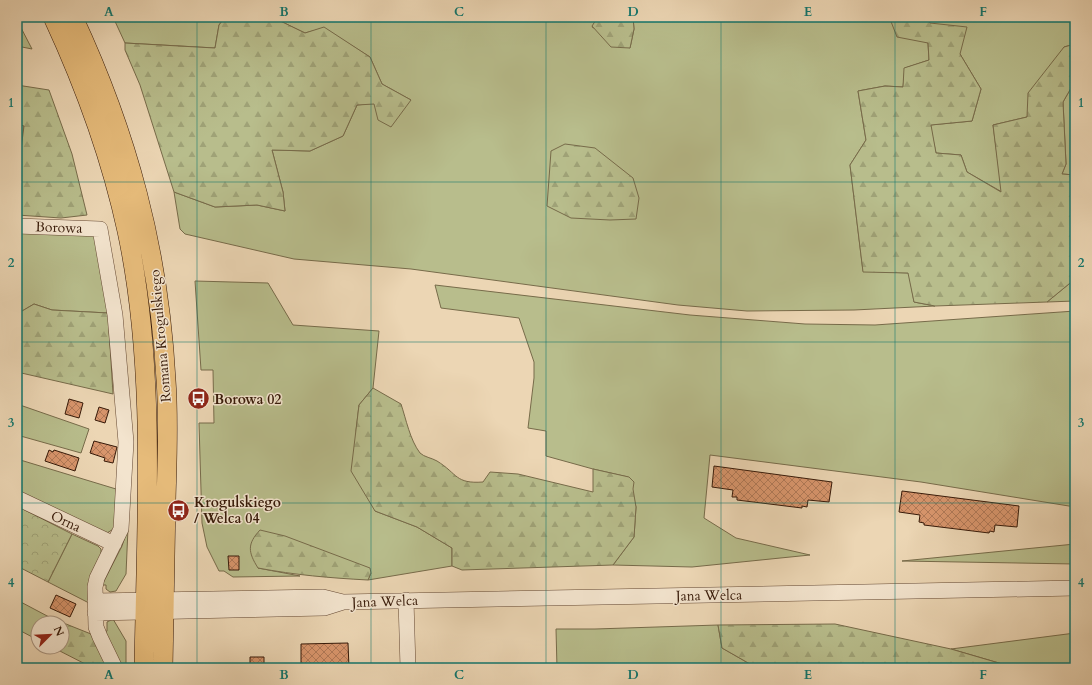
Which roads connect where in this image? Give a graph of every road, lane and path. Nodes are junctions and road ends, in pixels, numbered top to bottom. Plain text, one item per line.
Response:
1 (53, 17) edge
2 (73, 17) edge
3 (17, 226) edge
4 (17, 498) edge
5 (114, 544) junction
6 (1075, 588) edge
7 (406, 600) junction
8 (144, 605) junction
9 (164, 605) junction
10 (95, 607) junction
11 (115, 668) edge
12 (144, 668) edge
13 (163, 668) edge
14 (408, 668) edge

1 - 8 main road, Romana Krogulskiego
2 - 9 main road, Romana Krogulskiego
3 - 5 street, Borowa
4 - 5 street, Orna
5 - 10 street
6 - 7 street, Jana Welca
7 - 9 street, Jana Welca
7 - 14 street
8 - 9 street, Jana Welca
8 - 10 street, Jana Welca
8 - 12 main road, Romana Krogulskiego
9 - 13 main road, Romana Krogulskiego
10 - 11 street

